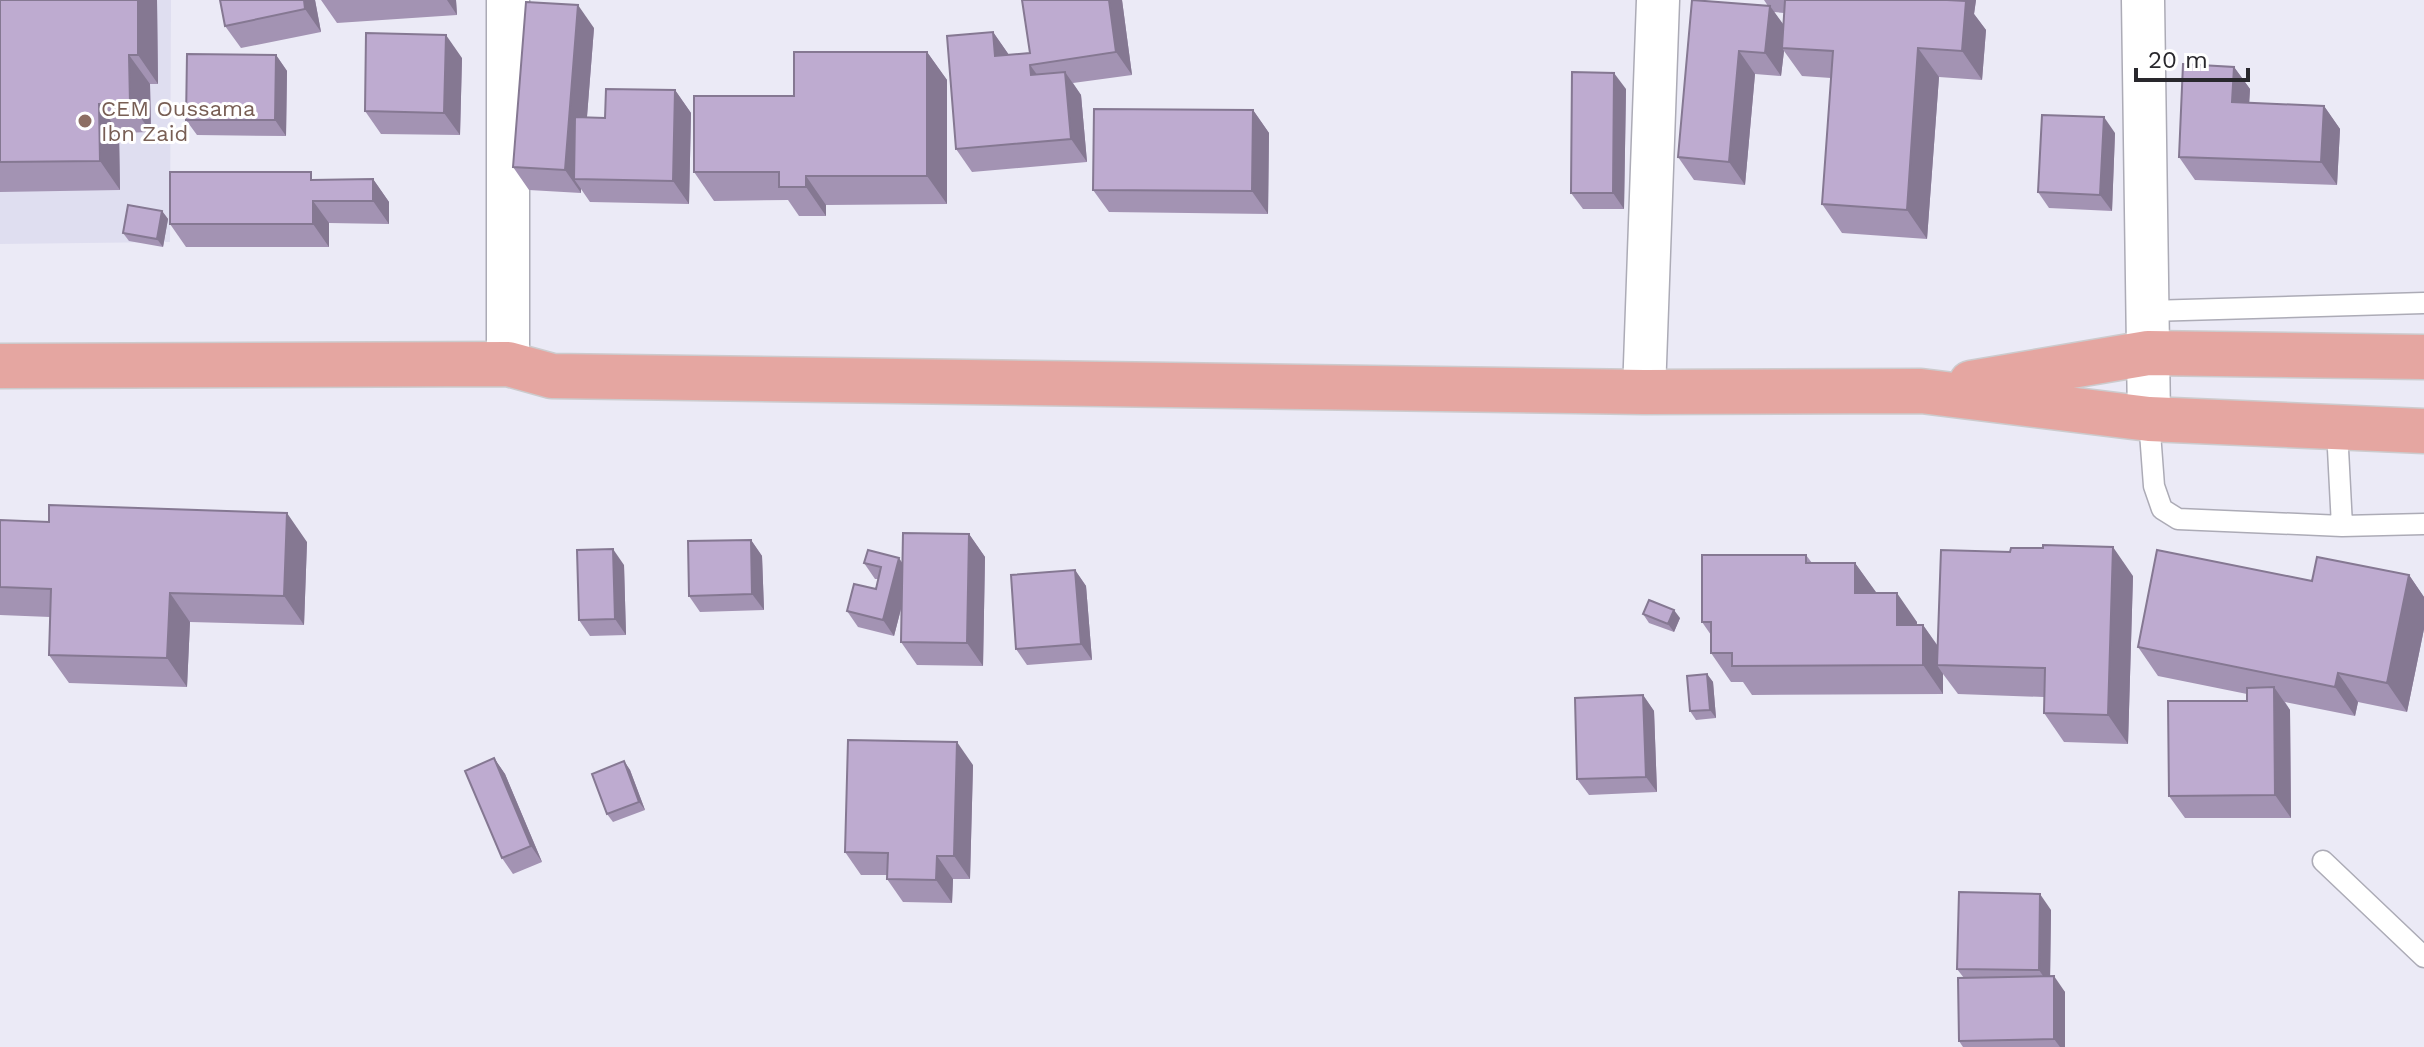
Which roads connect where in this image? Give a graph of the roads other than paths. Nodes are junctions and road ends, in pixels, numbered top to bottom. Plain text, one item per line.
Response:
1 (508, 0) edge
2 (1658, 0) edge
3 (2143, 0) edge
4 (2424, 303) edge
5 (2149, 311) junction
6 (2148, 353) junction
7 (2424, 357) edge
8 (508, 364) junction
9 (0, 366) edge
10 (1921, 391) junction
11 (1644, 392) junction
12 (2149, 419) junction
13 (2337, 430) junction
14 (2424, 431) edge
15 (2424, 524) edge
16 (2342, 526) junction
17 (2323, 861) dead end
18 (2424, 957) edge

1 - 8 street
2 - 11 street
3 - 5 street
4 - 5 lane
5 - 6 street
6 - 7 main road
6 - 10 main road
6 - 12 street
8 - 9 main road
8 - 11 main road
10 - 11 main road
10 - 12 main road
12 - 13 main road
12 - 16 lane
13 - 14 main road
13 - 16 lane
15 - 16 lane
17 - 18 lane

